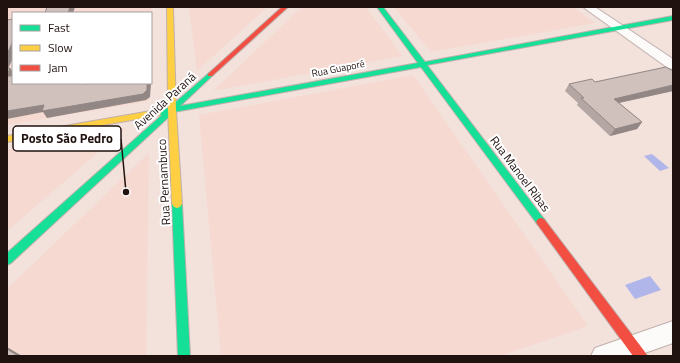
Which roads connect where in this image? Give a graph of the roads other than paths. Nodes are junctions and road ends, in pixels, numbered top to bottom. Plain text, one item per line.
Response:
1 (170, 7) edge
2 (285, 7) edge
3 (380, 7) edge
4 (588, 7) edge
5 (673, 18) edge
6 (619, 28) junction
7 (422, 63) junction
8 (673, 65) edge
9 (172, 110) junction
10 (7, 139) edge
11 (7, 260) edge
12 (673, 332) edge
13 (638, 351) edge
14 (184, 356) edge
15 (603, 356) edge

1 - 9 street, Rua Pernambuco
2 - 9 street, Avenida Paraná
3 - 7 street, Rua Manoel Ribas
4 - 6 street
5 - 6 street, Rua Guaporé
6 - 7 street, Rua Guaporé
6 - 8 street
7 - 9 street, Rua Guaporé
7 - 13 street, Rua Manoel Ribas
9 - 10 street, Rua Guaporé
9 - 11 street, Avenida Paraná
9 - 14 street, Rua Pernambuco
12 - 13 street
13 - 15 street

